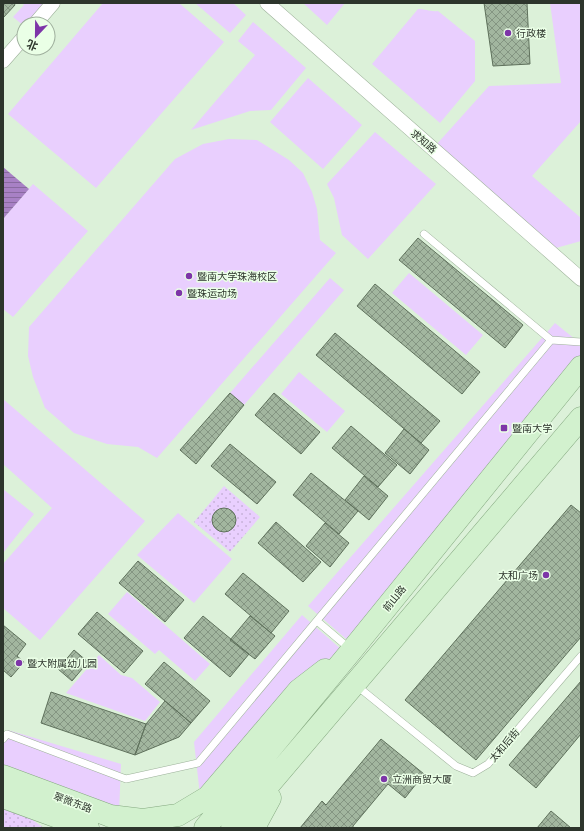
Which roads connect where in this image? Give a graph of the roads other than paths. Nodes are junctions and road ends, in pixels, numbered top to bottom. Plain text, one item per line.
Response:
1 (53, 3) edge
2 (267, 3) edge
3 (42, 16) edge
4 (16, 46) edge
5 (3, 61) edge
6 (424, 234) dead end
7 (581, 279) edge
8 (551, 340) junction
9 (581, 342) edge
10 (581, 367) edge
11 (581, 418) edge
12 (317, 621) junction
13 (352, 650) junction
14 (581, 656) edge
15 (355, 685) junction
16 (3, 739) edge
17 (297, 752) junction
18 (3, 776) edge
19 (3, 798) edge
20 (110, 816) junction
21 (45, 828) edge
22 (88, 828) edge
23 (142, 828) edge
24 (205, 828) edge
25 (232, 828) edge
26 (255, 828) edge

1 - 3 street
2 - 7 street, 求知路
4 - 5 street
6 - 8 lane
8 - 9 lane
8 - 12 lane
10 - 13 main road, 前山路
11 - 15 main road
12 - 13 lane
12 - 16 lane
13 - 20 main road
13 - 24 main road, 前山路
14 - 15 lane, 太和后街
15 - 17 main road
17 - 25 main road
17 - 26 main road
18 - 20 main road, 翠微东路
19 - 21 main road
19 - 22 main road, 翠微东路
20 - 23 main road, 翠微东路

